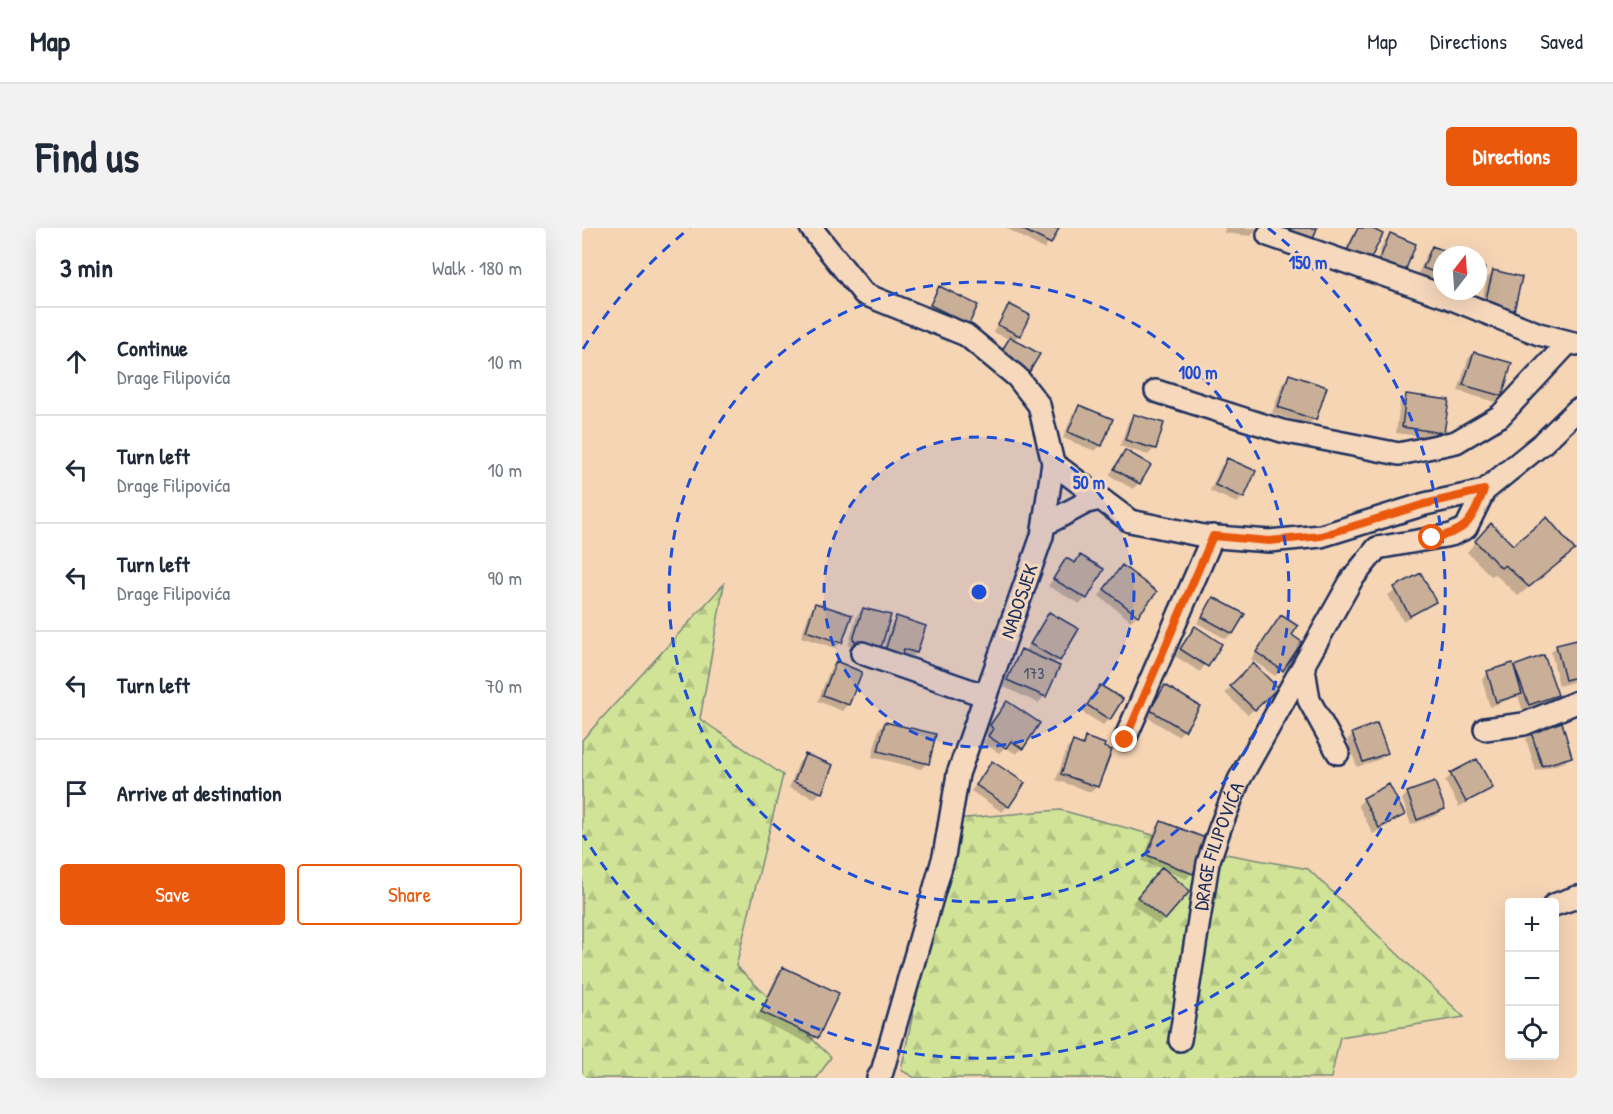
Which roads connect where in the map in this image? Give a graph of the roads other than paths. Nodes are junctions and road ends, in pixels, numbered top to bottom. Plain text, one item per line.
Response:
1 (811, 228) edge
2 (1268, 234) dead end
3 (1573, 343) edge
4 (1156, 391) dead end
5 (1577, 410) edge
6 (1053, 463) junction
7 (1484, 490) junction
8 (1100, 499) junction
9 (1044, 525) junction
10 (1213, 536) junction
11 (862, 653) dead end
12 (1304, 669) junction
13 (986, 696) junction
14 (1577, 702) edge
15 (1485, 729) dead end
16 (1125, 740) dead end
17 (1338, 753) dead end
18 (1577, 897) edge
19 (1559, 903) edge
20 (1180, 1040) dead end
21 (878, 1078) edge

1 - 6 street, NADOSJEK
2 - 3 street
3 - 4 street
5 - 7 street, DRAGE FILIPOVIĆA
6 - 8 street, DRAGE FILIPOVIĆA
6 - 9 street, NADOSJEK
7 - 10 street, DRAGE FILIPOVIĆA
7 - 12 street, DRAGE FILIPOVIĆA
8 - 9 street
8 - 10 street, DRAGE FILIPOVIĆA
9 - 13 street, NADOSJEK
10 - 16 street
11 - 13 street
12 - 17 street
12 - 20 street, DRAGE FILIPOVIĆA
13 - 21 street, NADOSJEK
14 - 15 street
18 - 19 street

